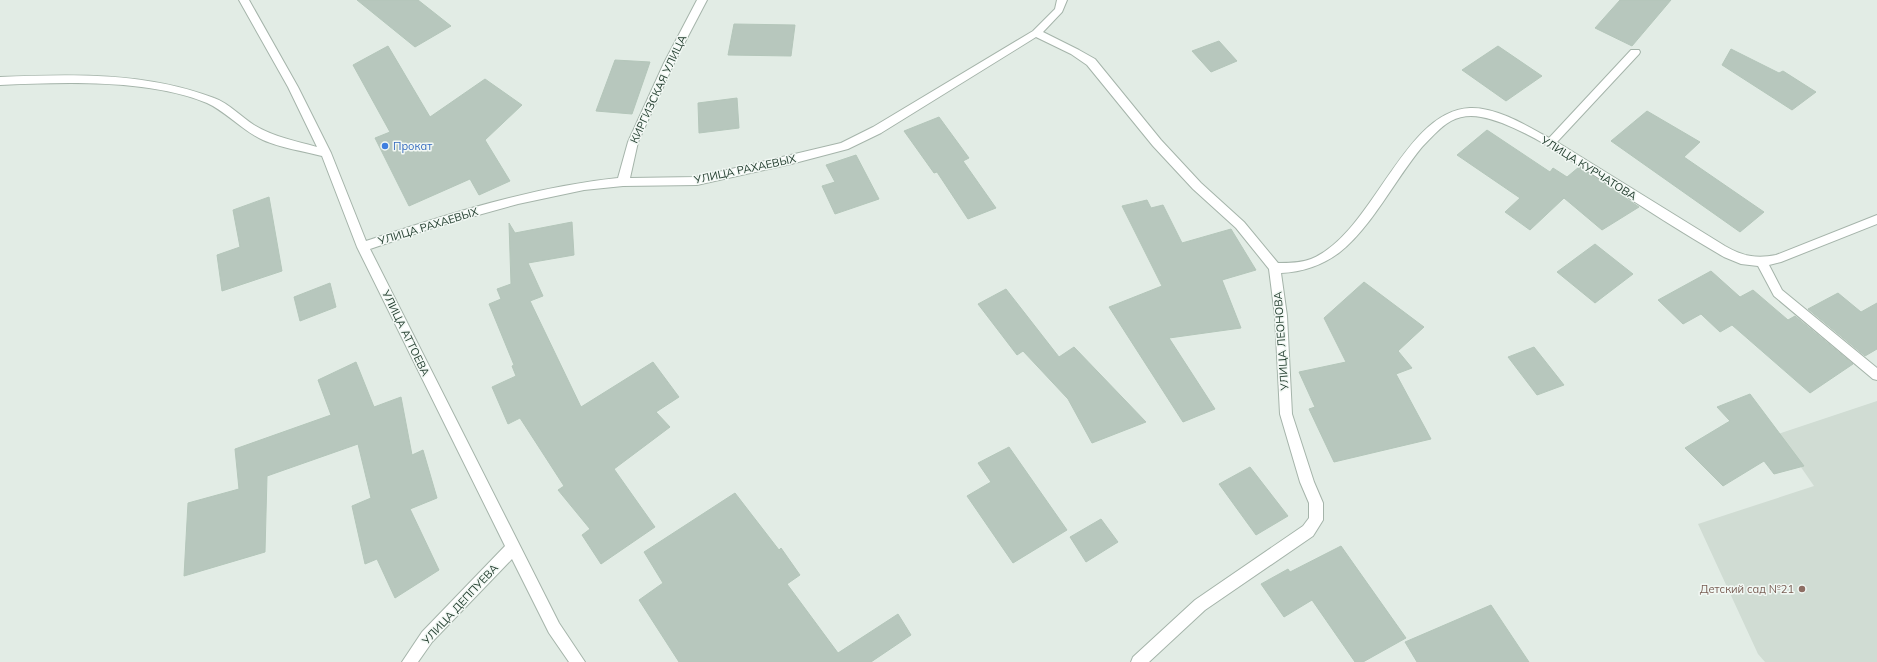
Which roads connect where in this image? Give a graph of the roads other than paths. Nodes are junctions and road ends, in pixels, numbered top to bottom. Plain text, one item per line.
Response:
1 (244, 0) edge
2 (702, 0) edge
3 (1062, 0) edge
4 (1036, 33) junction
5 (1635, 52) dead end
6 (0, 81) edge
7 (1551, 142) junction
8 (326, 154) junction
9 (623, 182) junction
10 (1877, 218) edge
11 (363, 247) junction
12 (1762, 263) junction
13 (1275, 268) junction
14 (1877, 375) edge
15 (513, 548) junction
16 (410, 662) edge
17 (578, 662) edge
18 (1138, 662) edge

1 - 8 street, УЛИЦА АТТОЕВА
2 - 9 street, КИРГИЗСКАЯ УЛИЦА
3 - 4 street, УЛИЦА РАХАЕВЫХ
4 - 9 street, УЛИЦА РАХАЕВЫХ
4 - 13 street
5 - 7 street
6 - 8 street
7 - 12 street, УЛИЦА КУРЧАТОВА
7 - 13 street, УЛИЦА КУРЧАТОВА
8 - 11 street, УЛИЦА АТТОЕВА
9 - 11 street, УЛИЦА РАХАЕВЫХ
10 - 12 street, УЛИЦА КУРЧАТОВА
11 - 15 street, УЛИЦА АТТОЕВА
12 - 14 street
13 - 18 street, УЛИЦА ЛЕОНОВА
15 - 16 street, УЛИЦА ДЕППУЕВА
15 - 17 street, УЛИЦА АТТОЕВА

